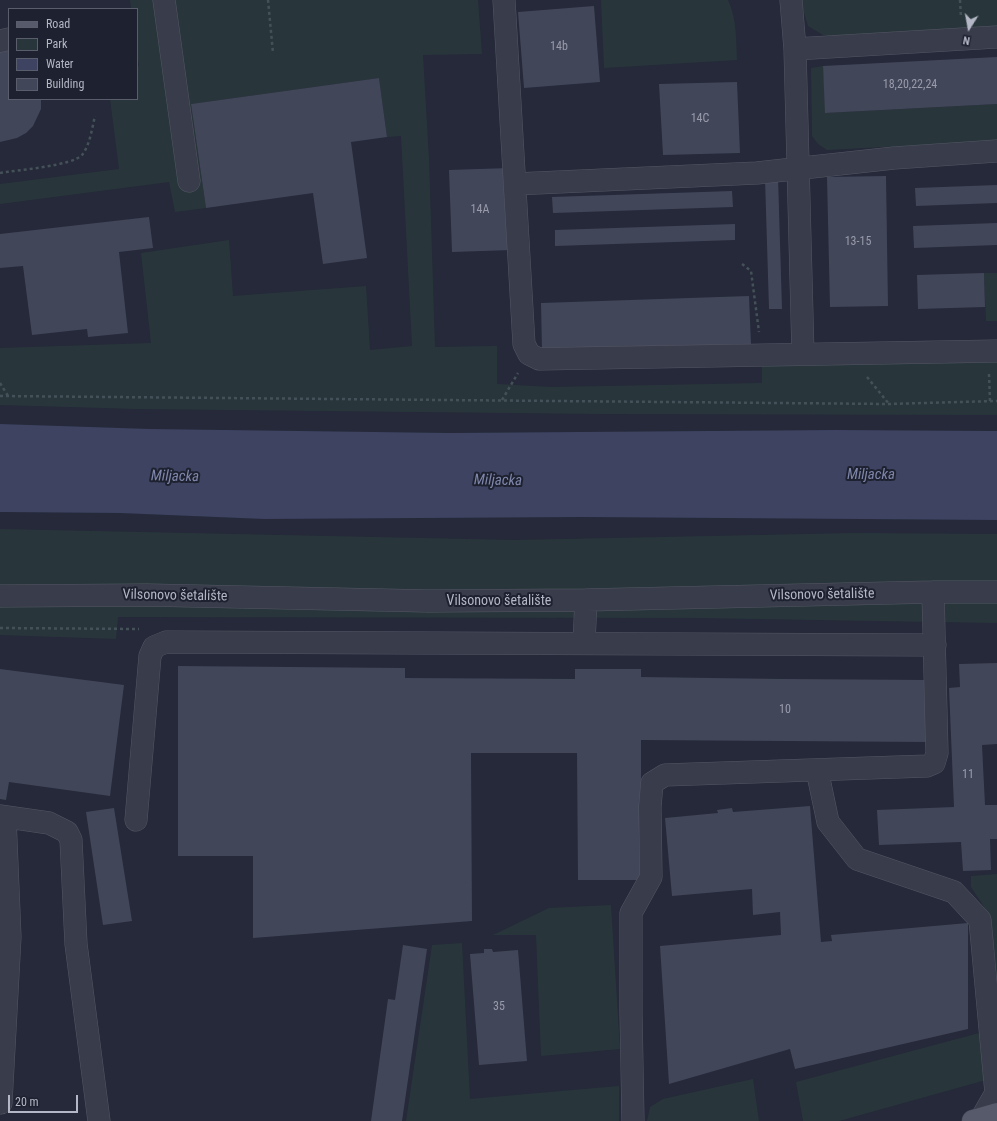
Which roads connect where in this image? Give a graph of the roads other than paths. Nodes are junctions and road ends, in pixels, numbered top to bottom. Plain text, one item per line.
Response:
1 (164, 0) edge
2 (504, 0) edge
3 (791, 0) edge
4 (997, 37) edge
5 (795, 50) junction
6 (997, 152) edge
7 (799, 168) junction
8 (189, 181) dead end
9 (515, 184) junction
10 (997, 351) edge
11 (803, 354) junction
12 (933, 592) junction
13 (997, 592) edge
14 (0, 596) edge
15 (586, 600) junction
16 (584, 643) junction
17 (935, 645) junction
18 (817, 770) junction
19 (3, 817) edge
20 (136, 820) dead end
21 (1, 1103) edge
22 (984, 1118) edge
23 (99, 1121) edge
24 (633, 1121) edge

1 - 8 street
2 - 9 street
3 - 5 street
4 - 5 street
5 - 7 street
6 - 7 street
7 - 9 street
7 - 11 street
9 - 11 street
10 - 11 street
12 - 13 street, Vilsonovo šetalište
12 - 15 street, Vilsonovo šetalište
12 - 17 street
14 - 15 street, Vilsonovo šetalište
15 - 16 street
16 - 17 street
16 - 20 street
17 - 18 street
18 - 22 street
18 - 24 street
19 - 21 street
19 - 23 street

